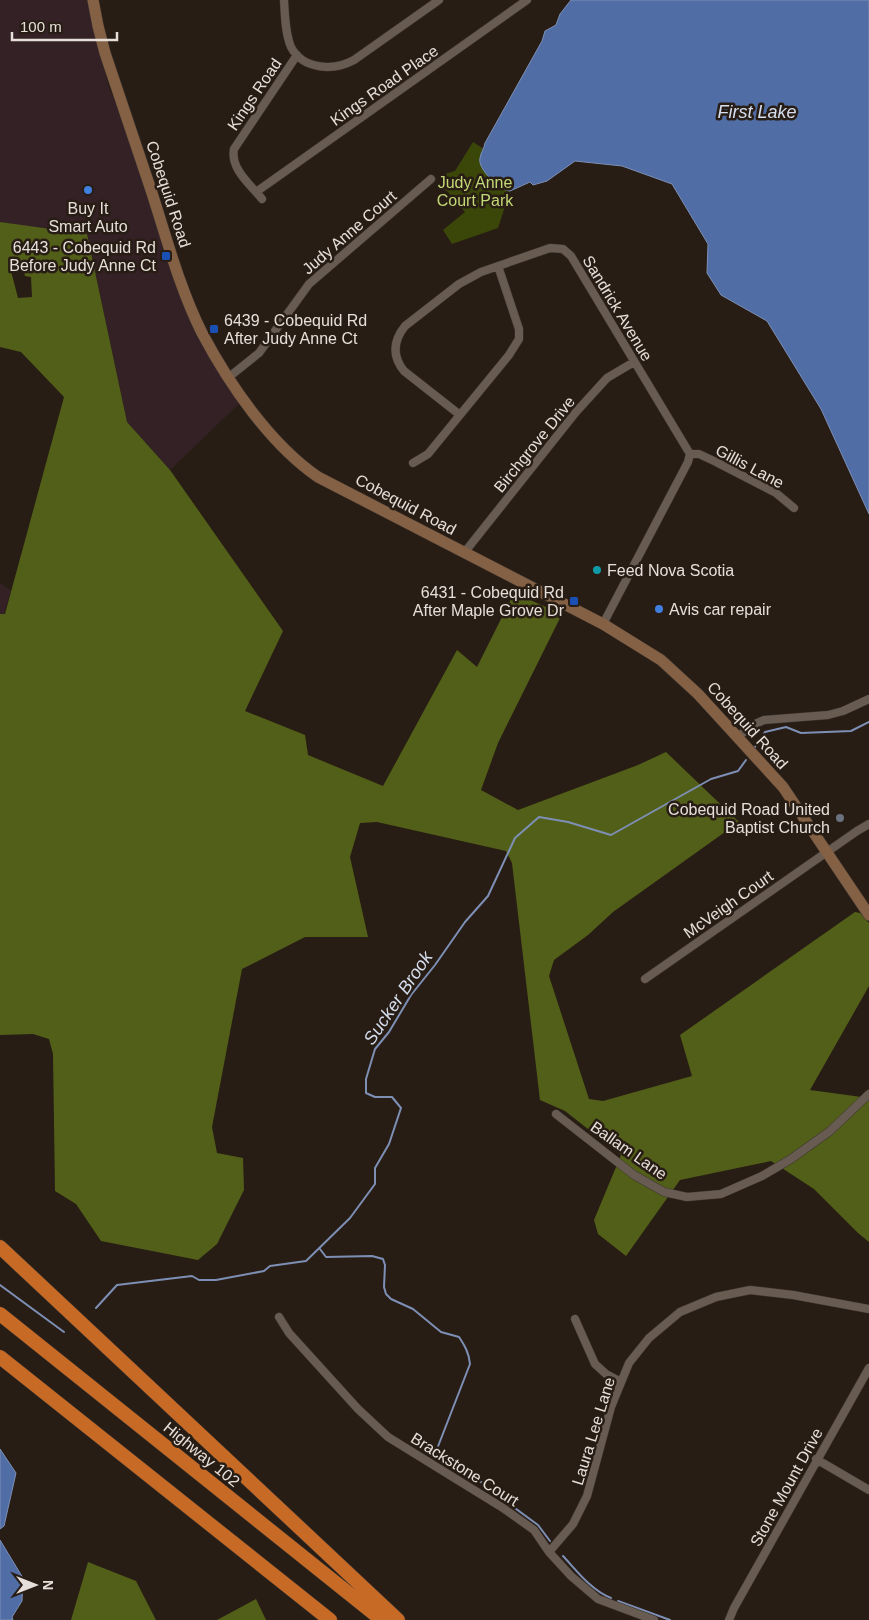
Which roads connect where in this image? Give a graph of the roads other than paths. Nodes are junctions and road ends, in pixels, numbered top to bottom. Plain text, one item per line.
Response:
1 (93, 0) edge
2 (284, 0) edge
3 (439, 0) edge
4 (527, 0) edge
5 (297, 55) junction
6 (431, 179) dead end
7 (256, 192) junction
8 (262, 199) dead end
9 (498, 266) junction
10 (634, 362) junction
11 (229, 377) junction
12 (460, 414) junction
13 (689, 458) junction
14 (413, 463) dead end
15 (794, 508) dead end
16 (464, 553) junction
17 (603, 624) junction
18 (869, 699) edge
19 (737, 738) junction
20 (869, 824) edge
21 (826, 852) junction
22 (869, 914) edge
23 (645, 979) dead end
24 (869, 1094) edge
25 (556, 1114) dead end
26 (0, 1248) edge
27 (869, 1309) edge
28 (0, 1314) edge
29 (280, 1317) dead end
30 (575, 1319) dead end
31 (0, 1357) edge
32 (0, 1361) edge
33 (869, 1368) edge
34 (16, 1370) junction
35 (621, 1382) junction
36 (816, 1459) junction
37 (869, 1490) edge
38 (549, 1552) junction
39 (330, 1620) edge
40 (382, 1620) edge
41 (398, 1620) edge
42 (654, 1620) edge
43 (729, 1620) edge

1 - 11 main road, Cobequid Road
2 - 5 street
3 - 5 street
4 - 7 street, Kings Road Place
5 - 7 street, Kings Road
6 - 11 street, Judy Anne Court
7 - 8 street, Kings Road
9 - 10 street, Sandrick Avenue
9 - 12 street
9 - 12 street, Sandrick Avenue
10 - 13 street, Sandrick Avenue
10 - 16 street, Birchgrove Drive
11 - 16 main road, Cobequid Road
12 - 14 street
13 - 15 street, Gillis Lane
13 - 17 street
16 - 17 main road, Cobequid Road
17 - 19 main road, Cobequid Road
18 - 19 street
19 - 21 main road, Cobequid Road
20 - 21 street, McVeigh Court
21 - 22 main road, Cobequid Road
21 - 23 street, McVeigh Court
24 - 25 street, Ballam Lane
26 - 41 highway
27 - 35 street, Laura Lee Lane
28 - 40 highway, Highway 102
29 - 38 street, Brackstone Court
30 - 35 street
31 - 34 highway
32 - 34 highway
33 - 36 street, Stone Mount Drive
34 - 39 highway
35 - 38 street, Laura Lee Lane
36 - 37 street
36 - 43 street, Stone Mount Drive
38 - 42 street, Brackstone Court

